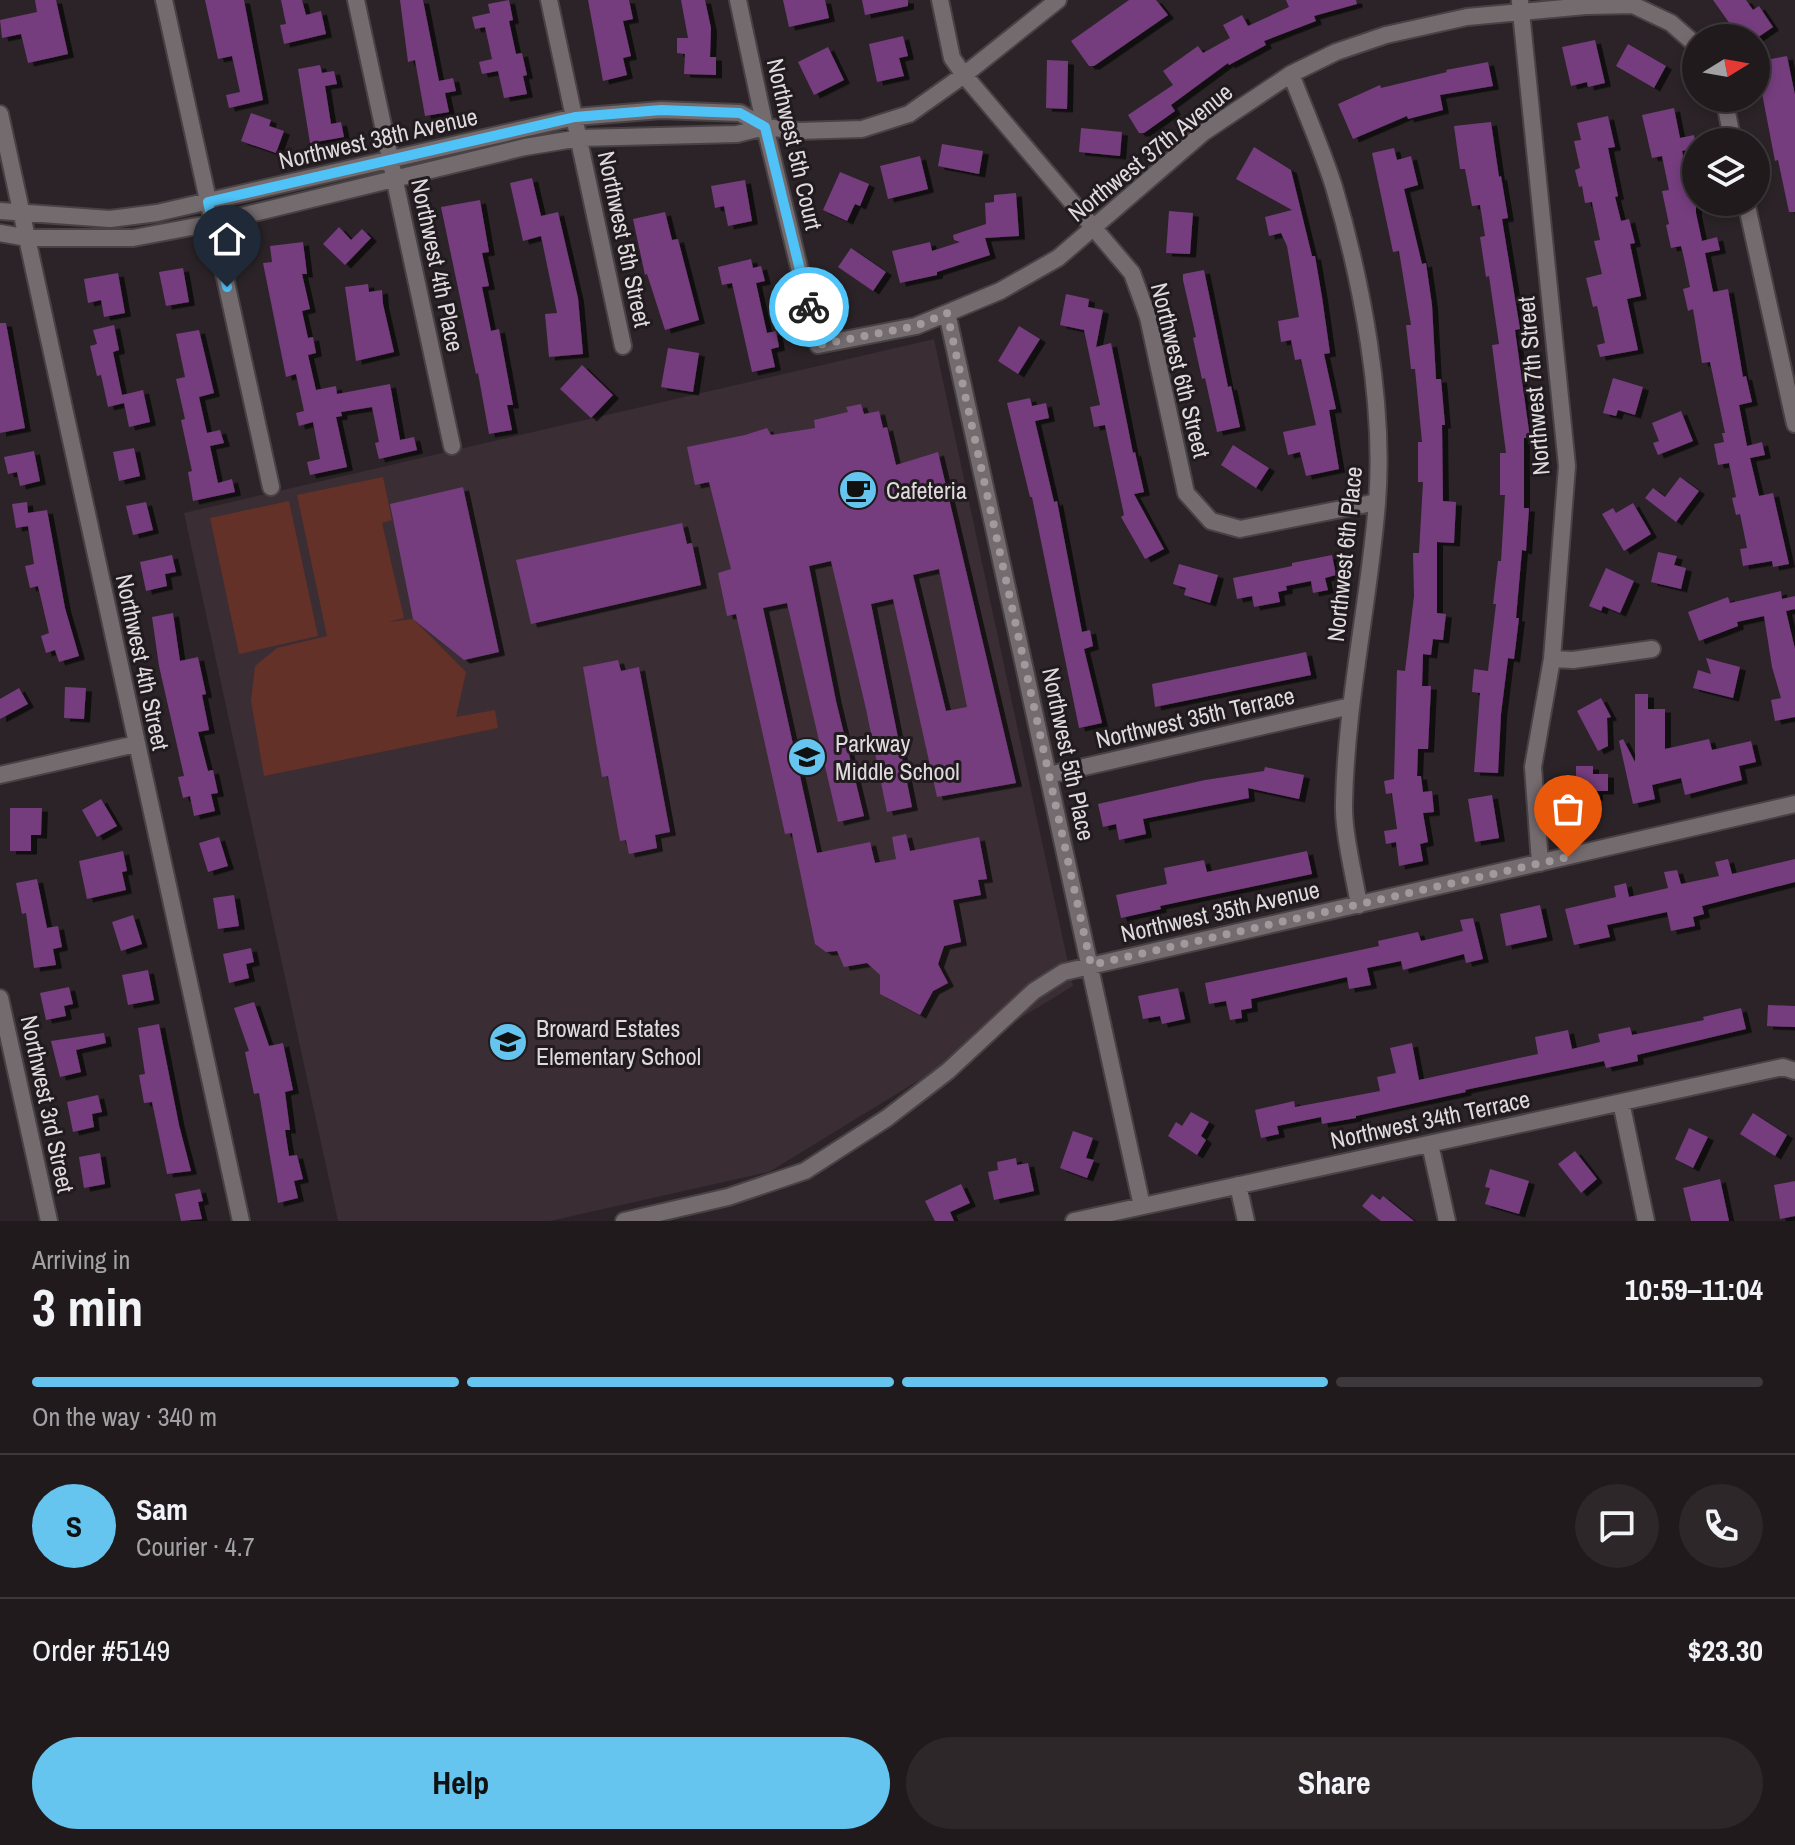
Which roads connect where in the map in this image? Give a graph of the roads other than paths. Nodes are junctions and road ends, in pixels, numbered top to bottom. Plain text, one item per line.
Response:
1 (164, 0) edge
2 (356, 0) edge
3 (549, 0) edge
4 (738, 0) edge
5 (940, 0) edge
6 (1058, 0) edge
7 (1520, 5) edge
8 (1682, 33) edge
9 (1291, 74) junction
10 (964, 75) junction
11 (0, 114) edge
12 (575, 117) junction
13 (765, 127) junction
14 (580, 138) junction
15 (391, 159) junction
16 (395, 178) junction
17 (208, 202) junction
18 (0, 211) edge
19 (23, 214) junction
20 (1749, 216) edge
21 (213, 223) junction
22 (1093, 228) junction
23 (0, 233) edge
24 (28, 238) junction
25 (947, 313) junction
26 (818, 345) joint
27 (623, 346) dead end
28 (1795, 424) edge
29 (452, 446) dead end
30 (271, 487) dead end
31 (1377, 502) junction
32 (1652, 649) dead end
33 (1552, 659) junction
34 (1351, 706) junction
35 (136, 744) junction
36 (0, 775) edge
37 (1049, 775) junction
38 (1795, 804) edge
39 (1540, 863) junction
40 (1359, 905) junction
41 (1091, 965) junction
42 (0, 998) edge
43 (1795, 1071) edge
44 (1621, 1102) junction
45 (1430, 1144) junction
46 (1238, 1185) junction
47 (1142, 1206) junction
48 (49, 1221) edge
49 (241, 1221) edge
50 (624, 1221) edge
51 (1074, 1221) edge
52 (1246, 1221) edge
53 (1447, 1221) edge
54 (1646, 1221) edge

1 - 17 street
2 - 15 street, Northwest 4th Place
3 - 12 street, Northwest 5th Street
4 - 13 street, Northwest 5th Court
5 - 10 street, Northwest 6th Street
6 - 10 street, Northwest 38th Avenue
7 - 8 street, Northwest 37th Avenue
7 - 9 street, Northwest 37th Avenue
7 - 33 street, Northwest 7th Street
9 - 22 street, Northwest 37th Avenue
9 - 31 street, Northwest 6th Place
10 - 13 street, Northwest 38th Avenue
10 - 22 street, Northwest 6th Street
11 - 19 street, Northwest 4th Street
12 - 13 street, Northwest 38th Avenue
12 - 14 street, Northwest 5th Street
12 - 15 street, Northwest 38th Avenue
13 - 14 street, Northwest 38th Avenue
13 - 26 street, Northwest 5th Court
14 - 16 street, Northwest 38th Avenue
14 - 27 street, Northwest 5th Street
15 - 16 street, Northwest 4th Place
15 - 17 street, Northwest 38th Avenue
16 - 21 street, Northwest 38th Avenue
16 - 29 street, Northwest 4th Place
17 - 19 street, Northwest 38th Avenue
17 - 21 street
18 - 19 street, Northwest 38th Avenue
19 - 24 street, Northwest 4th Street
20 - 28 street
21 - 24 street, Northwest 38th Avenue
21 - 30 street
22 - 25 street, Northwest 37th Avenue
22 - 31 street, Northwest 6th Street
23 - 24 street, Northwest 38th Avenue
24 - 35 street, Northwest 4th Street
25 - 26 street, Northwest 37th Avenue
25 - 37 street, Northwest 5th Place
31 - 34 street, Northwest 6th Place
32 - 33 street
33 - 39 street, Northwest 7th Street
34 - 37 street, Northwest 35th Terrace
34 - 40 street, Northwest 6th Place
35 - 36 street
35 - 49 street, Northwest 4th Street
37 - 41 street, Northwest 5th Place
38 - 39 street, Northwest 35th Avenue
39 - 40 street, Northwest 35th Avenue
40 - 41 street, Northwest 35th Avenue
41 - 47 street, Northwest 5th Place
41 - 50 street, Northwest 35th Avenue
42 - 48 street, Northwest 3rd Street
43 - 44 street, Northwest 34th Terrace
44 - 45 street, Northwest 34th Terrace
44 - 54 street
45 - 46 street, Northwest 34th Terrace
45 - 53 street
46 - 47 street, Northwest 34th Terrace
46 - 52 street
47 - 51 street, Northwest 34th Terrace

